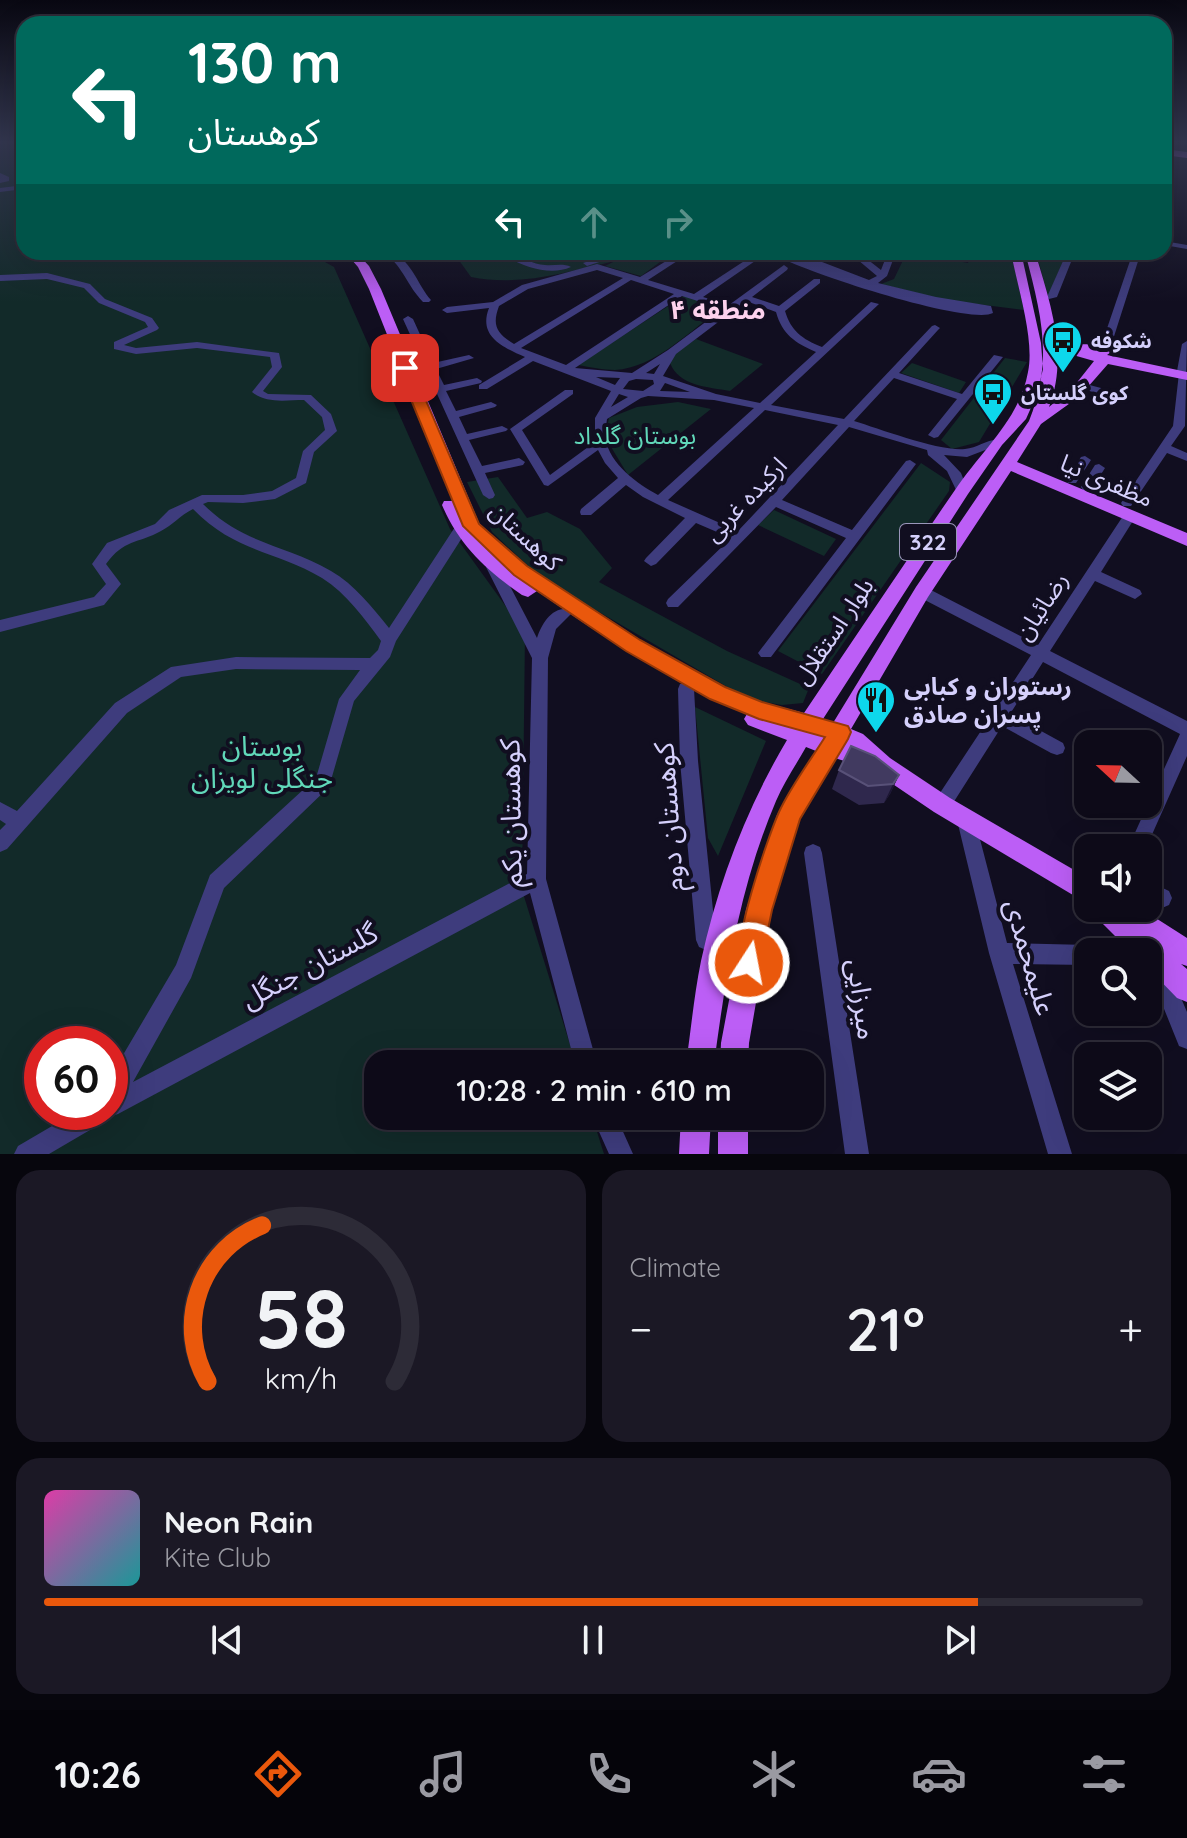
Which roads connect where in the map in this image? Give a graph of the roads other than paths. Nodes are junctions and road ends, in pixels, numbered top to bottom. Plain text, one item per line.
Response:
1 (346, 260) edge
2 (356, 260) edge
3 (402, 260) edge
4 (525, 260) edge
5 (593, 260) edge
6 (671, 260) edge
7 (751, 260) edge
8 (795, 260) edge
9 (807, 260) edge
10 (862, 260) edge
11 (889, 260) edge
12 (1018, 260) edge
13 (1032, 260) edge
14 (1068, 260) edge
15 (1135, 260) edge
16 (784, 268) dead end
17 (409, 275) junction
18 (397, 276) dead end
19 (883, 276) junction
20 (0, 278) edge
21 (636, 278) junction
22 (817, 281) dead end
23 (865, 286) junction
24 (682, 292) junction
25 (418, 296) dead end
26 (696, 297) junction
27 (744, 297) junction
28 (1052, 297) dead end
29 (913, 299) junction
30 (495, 304) junction
31 (874, 304) dead end
32 (730, 308) junction
33 (447, 310) dead end
34 (780, 310) junction
35 (408, 319) dead end
36 (1047, 326) junction
37 (935, 328) dead end
38 (417, 337) junction
39 (394, 342) junction
40 (1187, 344) edge
41 (514, 348) junction
42 (824, 351) junction
43 (672, 352) junction
44 (1106, 356) junction
45 (532, 357) junction
46 (998, 357) dead end
47 (469, 358) dead end
48 (1045, 361) junction
49 (430, 367) junction
50 (573, 370) junction
51 (892, 374) junction
52 (1185, 374) edge
53 (634, 376) junction
54 (657, 378) junction
55 (1082, 386) junction
56 (440, 389) junction
57 (617, 390) junction
58 (569, 392) dead end
59 (642, 394) junction
60 (1116, 395) dead end
61 (714, 397) junction
62 (964, 398) junction
63 (491, 405) dead end
64 (763, 407) junction
65 (452, 415) junction
66 (601, 418) junction
67 (1036, 421) junction
68 (847, 423) junction
69 (502, 429) dead end
70 (934, 435) dead end
71 (463, 438) junction
72 (997, 442) junction
73 (599, 444) junction
74 (1164, 447) junction
75 (925, 448) junction
76 (1187, 457) edge
77 (1011, 460) junction
78 (1085, 460) dead end
79 (519, 462) dead end
80 (910, 464) dead end
81 (1099, 468) dead end
82 (478, 471) junction
83 (1039, 472) junction
84 (625, 479) junction
85 (1080, 484) junction
86 (962, 491) junction
87 (489, 495) dead end
88 (660, 500) junction
89 (774, 501) junction
90 (196, 504) junction
91 (1128, 509) junction
92 (586, 512) dead end
93 (695, 516) junction
94 (1187, 529) edge
95 (460, 530) junction
96 (854, 536) junction
97 (740, 537) junction
98 (1187, 540) edge
99 (651, 561) dead end
100 (493, 567) junction
101 (1092, 573) junction
102 (922, 592) junction
103 (1135, 594) dead end
104 (673, 603) dead end
105 (565, 613) junction
106 (0, 626) edge
107 (389, 640) junction
108 (766, 653) dead end
109 (1039, 653) junction
110 (540, 658) junction
111 (374, 664) junction
112 (687, 683) junction
113 (998, 716) junction
114 (1187, 729) edge
115 (804, 730) junction
116 (1187, 737) edge
117 (836, 740) junction
118 (1057, 748) dead end
119 (942, 805) junction
120 (0, 810) edge
121 (966, 820) junction
122 (19, 822) junction
123 (1143, 834) edge
124 (0, 843) edge
125 (813, 853) dead end
126 (536, 879) junction
127 (1074, 886) edge
128 (1118, 922) edge
129 (1135, 922) edge
130 (1133, 938) edge
131 (706, 940) dead end
132 (999, 953) junction
133 (1187, 953) edge
134 (1074, 955) edge
135 (1162, 966) edge
136 (1162, 983) edge
137 (1187, 988) edge
138 (1187, 1038) edge
139 (582, 1050) edge
140 (702, 1050) edge
141 (735, 1050) edge
142 (128, 1068) edge
143 (128, 1096) edge
144 (68, 1130) edge
145 (610, 1130) edge
146 (695, 1130) edge
147 (733, 1130) edge
148 (26, 1154) edge
149 (621, 1154) edge
150 (694, 1154) edge
151 (733, 1154) edge
152 (857, 1154) edge
153 (1060, 1154) edge

1 - 95 main road, کوهستان
2 - 39 main road, کوهستان
3 - 17 street
4 - 5 street
6 - 21 street
7 - 26 street
8 - 23 street
9 - 23 street
10 - 19 street
11 - 19 street
12 - 48 main road, بلوار استقلال / 322
13 - 36 main road, بلوار استقلال / 322
14 - 28 street
15 - 44 street
16 - 27 street
17 - 18 street
17 - 25 street
19 - 23 street
20 - 90 street
21 - 24 street
21 - 30 street
21 - 41 street
22 - 34 street
23 - 29 street
24 - 26 street
24 - 50 street
26 - 32 street
27 - 32 street
27 - 34 street
29 - 29 street
30 - 33 street
30 - 41 street
31 - 42 street
32 - 43 street
34 - 42 street
35 - 38 street
36 - 44 main road
36 - 48 main road, بلوار استقلال / 322
37 - 51 street, ارکیده غربی
38 - 39 street
38 - 49 street
39 - 112 main road, کوهستان
40 - 52 street, رضائیان
41 - 45 street
42 - 64 street
43 - 53 street
43 - 54 street
44 - 52 main road
44 - 55 main road
45 - 50 street
45 - 56 street
46 - 62 street
47 - 49 street
48 - 67 main road, بلوار استقلال / 322
48 - 72 main road, بلوار استقلال / 322
49 - 56 street
50 - 53 street
50 - 57 street
51 - 62 street
51 - 68 street, ارکیده غربی
52 - 74 street, رضائیان
53 - 54 street
53 - 57 street
54 - 59 street
54 - 61 street
55 - 60 street
55 - 67 main road
56 - 65 street
57 - 59 street
57 - 66 street
58 - 73 street
59 - 61 street
59 - 66 street
61 - 64 street
62 - 70 street
63 - 65 street
64 - 68 street
64 - 88 street
65 - 71 street
66 - 73 street
67 - 77 main road, بلوار استقلال / 322
68 - 75 street
68 - 89 street, ارکیده غربی
69 - 71 street
71 - 82 street
72 - 75 street
72 - 86 main road, بلوار استقلال / 322
73 - 84 street
74 - 76 street
74 - 91 street, رضائیان
75 - 86 street
77 - 83 main road, مظفری نیا
77 - 102 main road, بلوار استقلال / 322
78 - 85 street
79 - 82 street
80 - 96 street
81 - 85 street
82 - 87 street
83 - 85 main road, مظفری نیا
83 - 91 main road, مظفری نیا
84 - 88 street
84 - 92 street
85 - 91 main road, مظفری نیا
86 - 115 main road, بلوار استقلال / 322
88 - 93 street
89 - 96 street
89 - 97 street, ارکیده غربی
90 - 106 street
90 - 107 street
91 - 94 main road, مظفری نیا
91 - 98 main road, مظفری نیا
91 - 101 street, رضائیان
93 - 97 street
93 - 99 street
95 - 100 main road, کوهستان
95 - 107 street
96 - 108 street
97 - 104 street, ارکیده غربی
100 - 105 main road, کوهستان
100 - 110 street, کوهستان یکم
101 - 103 street
101 - 109 street, رضائیان
102 - 109 street
102 - 117 main road, بلوار استقلال / 322
105 - 110 street
105 - 112 main road, کوهستان
107 - 111 street
109 - 113 street, رضائیان
109 - 114 street
110 - 126 street, کوهستان یکم
111 - 122 street
111 - 142 street
112 - 115 main road, کوهستان
112 - 131 street, کوهستان دوم
113 - 118 street
113 - 119 street, رضائیان
115 - 117 main road, کوهستان
115 - 140 main road, بلوار استقلال / 322
116 - 123 street
117 - 119 main road, کوهستان
117 - 141 main road, بلوار استقلال / 322
119 - 121 main road, کوهستان
120 - 122 street
121 - 127 main road, کوهستان
121 - 132 street, علیمحمدی
122 - 124 street
125 - 152 street, میرزایی
126 - 139 street, کوهستان یکم
126 - 143 street, گلستان جنگل
128 - 130 main road
129 - 133 main road
132 - 134 street
132 - 153 street, علیمحمدی
135 - 137 main road
136 - 138 street
144 - 148 street
145 - 149 street
146 - 150 main road
147 - 151 main road

